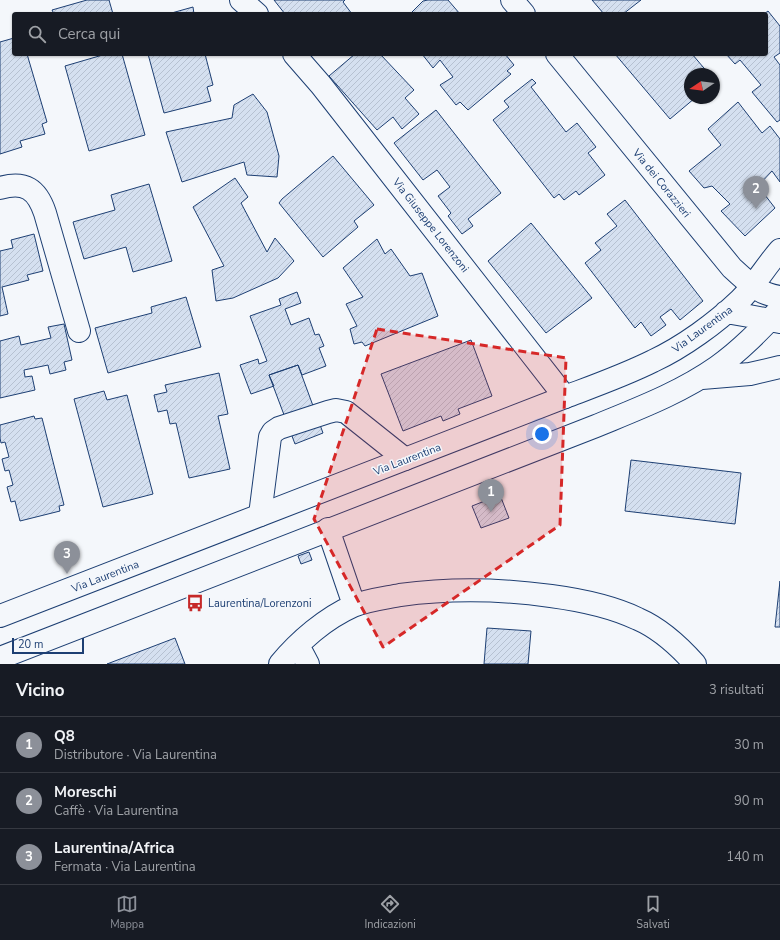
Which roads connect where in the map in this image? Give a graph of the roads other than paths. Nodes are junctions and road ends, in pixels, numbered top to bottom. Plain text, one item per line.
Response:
1 (241, 0) edge
2 (512, 0) edge
3 (255, 12) edge
4 (522, 12) edge
5 (296, 56) edge
6 (559, 56) edge
7 (0, 188) edge
8 (780, 250) edge
9 (752, 287) junction
10 (780, 297) edge
11 (726, 312) junction
12 (776, 317) edge
13 (79, 330) dead end
14 (780, 367) edge
15 (698, 378) junction
16 (565, 397) junction
17 (405, 459) junction
18 (260, 515) junction
19 (328, 529) junction
20 (354, 605) junction
21 (0, 616) edge
22 (298, 645) junction
23 (0, 658) edge
24 (280, 664) edge
25 (308, 664) edge
26 (695, 664) edge

1 - 3 main road
2 - 4 main road
5 - 16 main road, Via Giuseppe Lorenzoni
6 - 9 main road, Via dei Corazzieri
7 - 13 main road
8 - 9 main road, Via Laurentina
9 - 10 main road, Via dei Corazzieri
9 - 11 main road, Via Laurentina
11 - 12 main road
11 - 16 main road, Via Laurentina
12 - 15 main road
14 - 15 main road
15 - 19 main road
16 - 17 main road, Via Laurentina
17 - 18 main road, Via Laurentina
17 - 18 main road
18 - 21 main road, Via Laurentina
19 - 20 main road
19 - 23 main road
20 - 22 main road
20 - 26 main road
22 - 24 main road
22 - 25 main road

